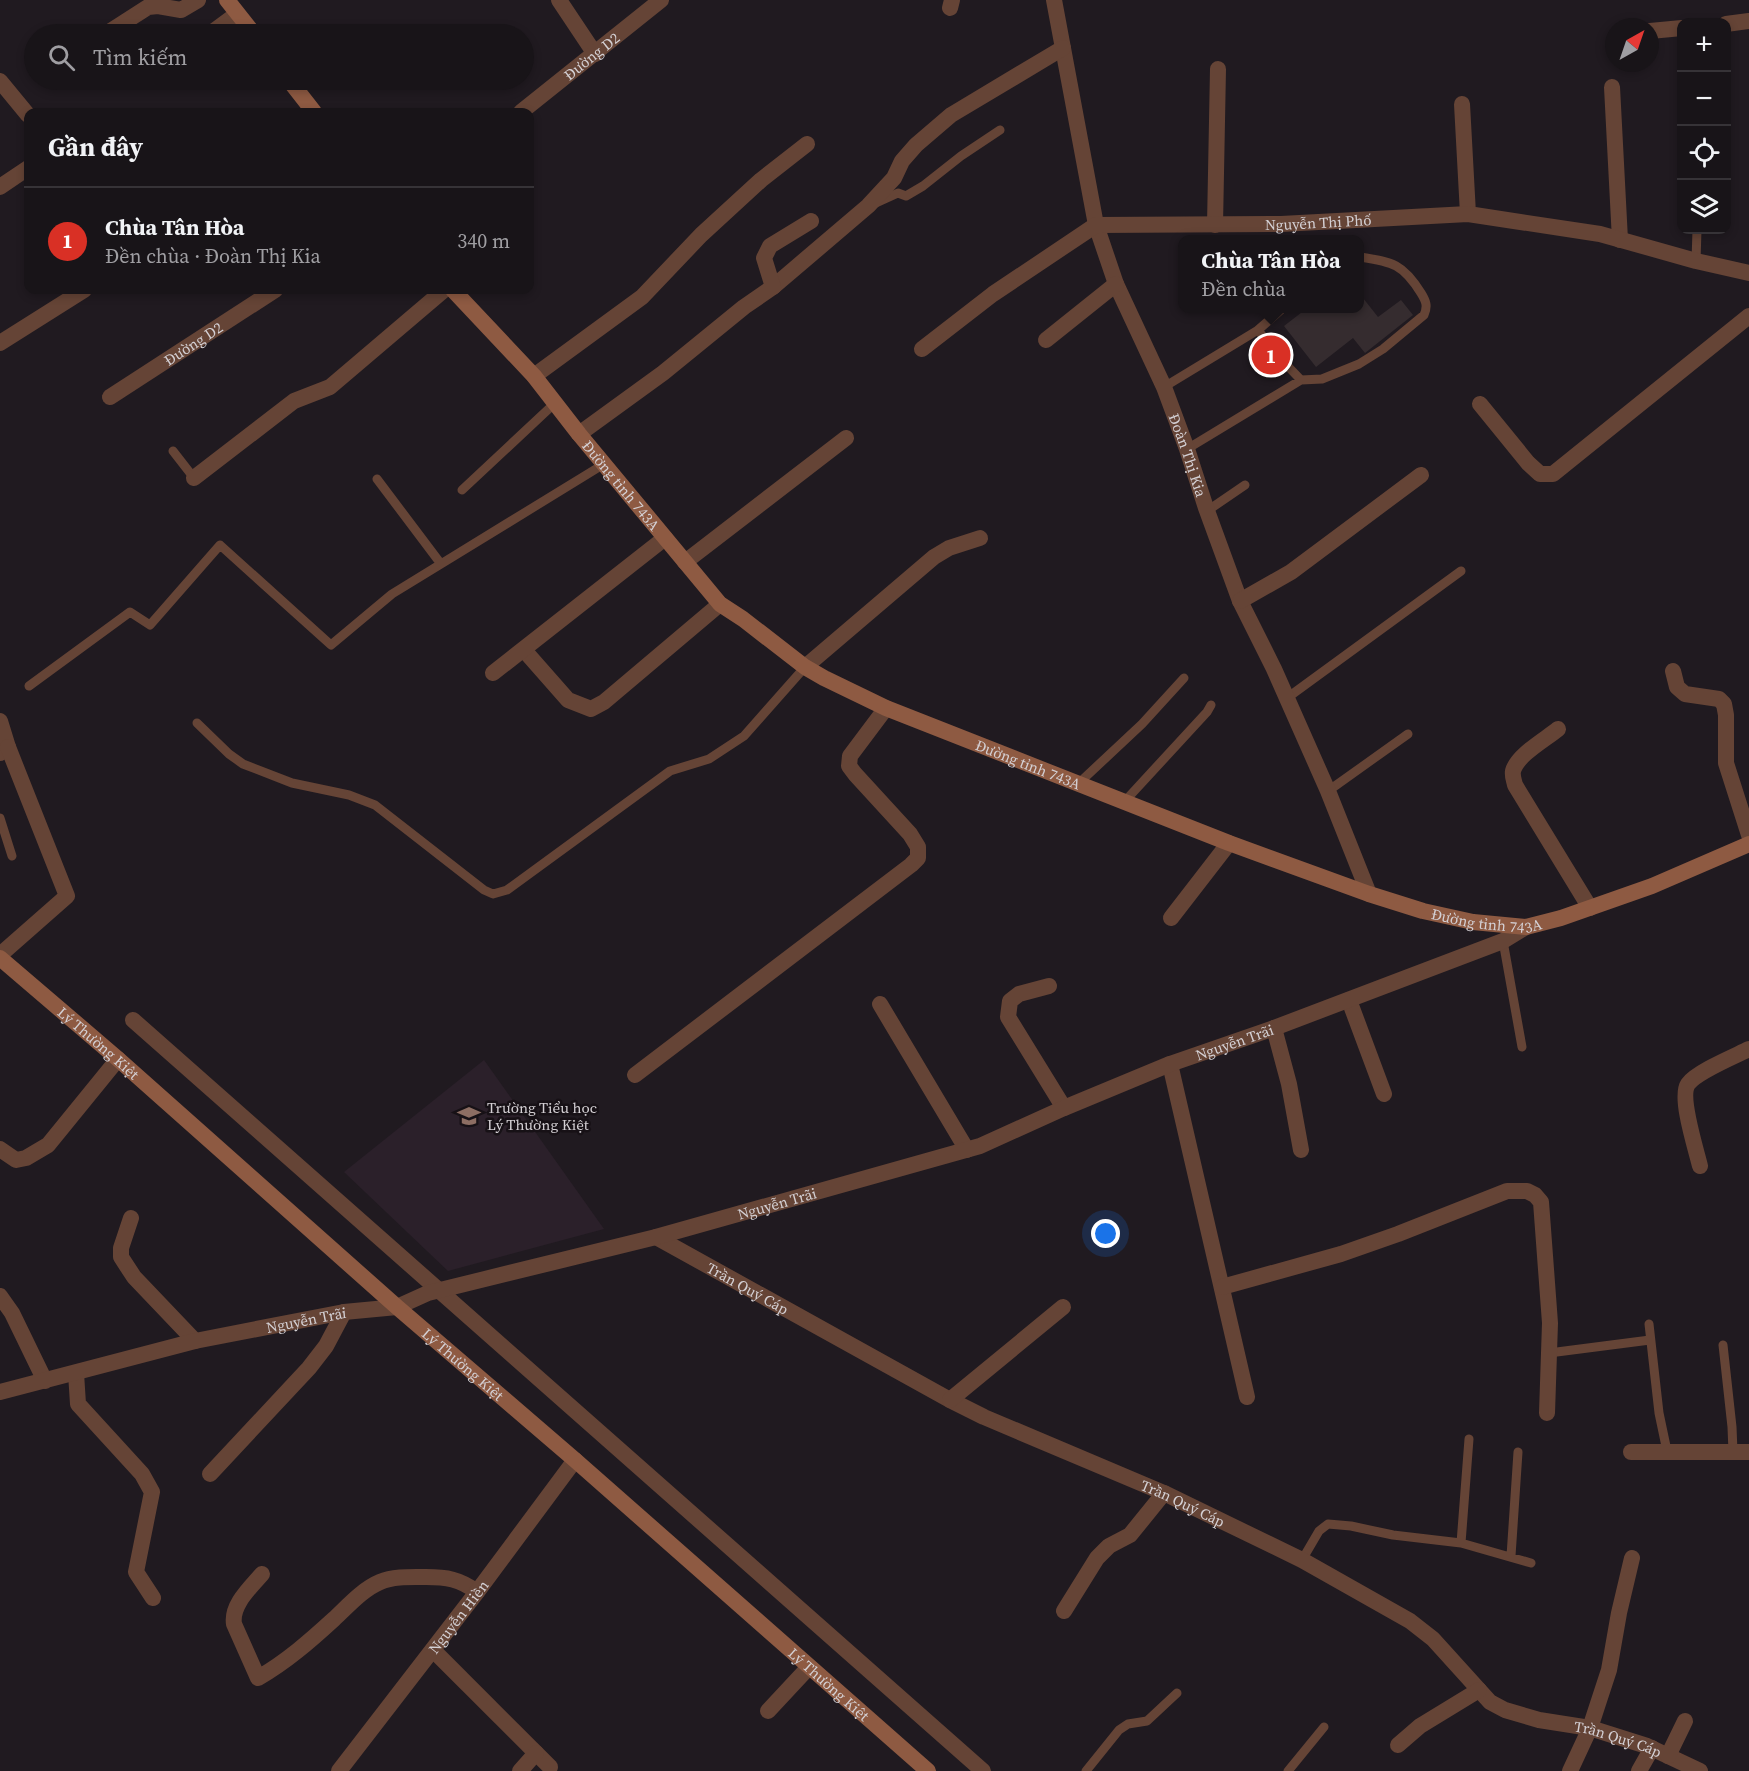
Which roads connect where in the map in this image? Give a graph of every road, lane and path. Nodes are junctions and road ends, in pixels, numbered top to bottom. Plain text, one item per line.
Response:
1 (198, 0) edge
2 (227, 0) edge
3 (559, 0) edge
4 (661, 0) edge
5 (1054, 0) edge
6 (237, 14) junction
7 (1749, 21) edge
8 (1731, 23) edge
9 (122, 24) edge
10 (224, 24) edge
11 (246, 24) edge
12 (1677, 28) edge
13 (1659, 30) edge
14 (1063, 48) junction
15 (595, 54) junction
16 (1218, 69) dead end
17 (0, 81) edge
18 (1612, 87) dead end
19 (297, 90) edge
20 (1462, 104) dead end
21 (311, 108) edge
22 (527, 108) edge
23 (24, 110) edge
24 (1000, 130) dead end
25 (807, 144) dead end
26 (24, 171) edge
27 (0, 187) edge
28 (868, 206) junction
29 (1468, 214) junction
30 (811, 221) dead end
31 (1096, 225) junction
32 (1215, 225) junction
33 (1697, 234) edge
34 (1620, 240) junction
35 (1364, 258) edge
36 (1696, 261) junction
37 (1749, 273) edge
38 (1116, 284) junction
39 (773, 287) junction
40 (78, 294) edge
41 (269, 294) edge
42 (439, 294) edge
43 (457, 294) edge
44 (1279, 313) edge
45 (1749, 316) edge
46 (1258, 330) junction
47 (1046, 340) dead end
48 (0, 343) edge
49 (922, 349) dead end
50 (534, 376) junction
51 (1301, 380) junction
52 (1164, 387) junction
53 (110, 397) dead end
54 (555, 403) junction
55 (1480, 404) dead end
56 (579, 434) junction
57 (846, 438) dead end
58 (1187, 449) junction
59 (173, 451) dead end
60 (604, 464) junction
61 (1420, 475) dead end
62 (194, 478) joint
63 (376, 479) dead end
64 (1245, 485) dead end
65 (462, 490) dead end
66 (1207, 511) junction
67 (665, 538) junction
68 (980, 538) dead end
69 (685, 562) junction
70 (441, 564) junction
71 (1461, 572) dead end
72 (1240, 601) junction
73 (720, 604) junction
74 (524, 650) junction
75 (805, 667) junction
76 (1673, 671) dead end
77 (493, 673) dead end
78 (1184, 678) dead end
79 (29, 686) dead end
80 (1287, 698) junction
81 (1211, 705) dead end
82 (886, 708) junction
83 (0, 722) edge
84 (197, 723) dead end
85 (1558, 729) dead end
86 (1408, 734) dead end
87 (4, 750) edge
88 (1079, 783) junction
89 (1328, 791) junction
90 (1125, 801) junction
91 (0, 818) edge
92 (1749, 835) edge
93 (1229, 843) junction
94 (1749, 844) edge
95 (12, 856) dead end
96 (1369, 894) junction
97 (1590, 908) junction
98 (1171, 918) dead end
99 (1526, 927) junction
100 (1503, 941) junction
101 (0, 956) edge
102 (1049, 986) dead end
103 (1349, 1000) junction
104 (880, 1004) dead end
105 (133, 1020) dead end
106 (1274, 1028) junction
107 (1522, 1047) dead end
108 (1749, 1048) edge
109 (118, 1059) junction
110 (1170, 1064) junction
111 (635, 1075) dead end
112 (1384, 1094) dead end
113 (1064, 1108) junction
114 (0, 1149) edge
115 (967, 1150) junction
116 (1301, 1150) dead end
117 (1700, 1166) dead end
118 (131, 1218) dead end
119 (656, 1237) junction
120 (1222, 1287) junction
121 (441, 1290) junction
122 (0, 1296) edge
123 (397, 1307) junction
124 (1063, 1307) dead end
125 (344, 1312) junction
126 (1649, 1324) dead end
127 (1650, 1340) junction
128 (195, 1341) junction
129 (1723, 1345) dead end
130 (1549, 1353) junction
131 (76, 1373) junction
132 (45, 1381) junction
133 (0, 1392) edge
134 (1247, 1397) dead end
135 (950, 1400) junction
136 (1547, 1413) dead end
137 (1469, 1439) dead end
138 (1667, 1451) junction
139 (1518, 1452) dead end
140 (1631, 1452) dead end
141 (1741, 1452) edge
142 (575, 1460) junction
143 (210, 1474) dead end
144 (1164, 1493) junction
145 (1461, 1543) junction
146 (1511, 1556) junction
147 (1632, 1558) dead end
148 (1302, 1560) junction
149 (1531, 1563) dead end
150 (262, 1574) dead end
151 (477, 1592) junction
152 (153, 1598) dead end
153 (1064, 1611) dead end
154 (433, 1650) junction
155 (809, 1667) junction
156 (1479, 1690) junction
157 (1177, 1693) dead end
158 (768, 1711) dead end
159 (1685, 1721) dead end
160 (1323, 1727) dead end
161 (1590, 1728) junction
162 (1398, 1745) dead end
163 (1652, 1748) junction
164 (536, 1753) junction
165 (1668, 1756) junction
166 (549, 1767) dead end
167 (339, 1771) edge
168 (520, 1771) edge
169 (928, 1771) edge
170 (983, 1771) edge
171 (1086, 1771) edge
172 (1288, 1771) edge
173 (1570, 1771) edge
174 (1639, 1771) edge
175 (1700, 1771) edge

1 - 9 street
2 - 6 main road
3 - 15 street
4 - 15 street, Đường D2
5 - 14 street, Đoàn Thị Kia
6 - 10 street
6 - 11 main road
7 - 8 street
12 - 13 street
14 - 28 street
14 - 31 street, Đoàn Thị Kia
15 - 22 street, Đường D2
16 - 32 street
17 - 23 street
18 - 34 street
19 - 21 main road
20 - 29 street
24 - 28 lane
25 - 50 street
26 - 27 street
28 - 39 street
29 - 32 street, Nguyễn Thị Phố
29 - 34 street, Nguyễn Thị Phố
30 - 39 street
31 - 32 street, Nguyễn Thị Phố
31 - 38 street, Đoàn Thị Kia
31 - 49 street
33 - 36 lane
34 - 36 street, Nguyễn Thị Phố
35 - 51 lane
36 - 37 street, Nguyễn Thị Phố
38 - 47 street
38 - 52 street, Đoàn Thị Kia
39 - 56 street
40 - 48 street
41 - 53 street, Đường D2
42 - 62 street
43 - 50 main road, Đường tỉnh 743A
44 - 46 lane
45 - 55 street
46 - 51 lane
46 - 52 lane
50 - 54 main road, Đường tỉnh 743A
51 - 58 lane
52 - 58 street, Đoàn Thị Kia
54 - 56 main road, Đường tỉnh 743A
54 - 65 lane
56 - 60 main road, Đường tỉnh 743A
57 - 69 street
58 - 66 street, Đoàn Thị Kia
59 - 62 lane
60 - 67 main road, Đường tỉnh 743A
60 - 70 lane
61 - 72 street
63 - 70 lane
64 - 66 lane
66 - 72 street, Đoàn Thị Kia
67 - 69 main road, Đường tỉnh 743A
67 - 74 street
68 - 75 street
69 - 73 main road, Đường tỉnh 743A
70 - 79 lane
71 - 80 lane
72 - 80 street, Đoàn Thị Kia
73 - 74 street
73 - 75 main road, Đường tỉnh 743A
74 - 77 street
75 - 82 main road, Đường tỉnh 743A
75 - 84 lane
76 - 92 street
78 - 88 lane
80 - 89 street, Đoàn Thị Kia
81 - 90 lane
82 - 88 main road, Đường tỉnh 743A
82 - 111 street
83 - 87 street
85 - 97 street
86 - 89 lane
87 - 101 street
88 - 90 main road, Đường tỉnh 743A
89 - 96 street, Đoàn Thị Kia
90 - 93 main road, Đường tỉnh 743A
91 - 95 lane
93 - 96 main road, Đường tỉnh 743A
93 - 98 street
94 - 97 main road, Đường tỉnh 743A
96 - 99 main road, Đường tỉnh 743A
97 - 99 main road, Đường tỉnh 743A
99 - 100 street, Nguyễn Trãi
100 - 103 street, Nguyễn Trãi
100 - 107 lane
101 - 109 main road, Lý Thường Kiệt
102 - 113 street
103 - 106 street, Nguyễn Trãi
103 - 112 street
104 - 115 street
105 - 121 street
106 - 110 street, Nguyễn Trãi
106 - 116 street
108 - 117 street
109 - 114 street
109 - 123 main road, Lý Thường Kiệt
110 - 113 street, Nguyễn Trãi
110 - 120 street
113 - 115 street, Nguyễn Trãi
115 - 119 street, Nguyễn Trãi
118 - 128 street
119 - 121 street, Nguyễn Trãi
119 - 135 street, Trần Quý Cáp
120 - 130 street
120 - 134 street
121 - 123 street, Nguyễn Trãi
121 - 170 street
122 - 132 street
123 - 125 street, Nguyễn Trãi
123 - 142 main road, Lý Thường Kiệt
124 - 135 street
125 - 128 street, Nguyễn Trãi
125 - 143 street
126 - 127 lane
127 - 130 lane
127 - 138 lane
128 - 131 street, Nguyễn Trãi
129 - 141 lane
130 - 136 street
131 - 132 street, Nguyễn Trãi
131 - 152 street
132 - 133 street, Nguyễn Trãi
135 - 144 street, Trần Quý Cáp
137 - 145 lane
138 - 140 street
138 - 141 street
139 - 146 lane
142 - 151 street, Nguyễn Hiền
142 - 155 main road, Lý Thường Kiệt
144 - 148 street, Trần Quý Cáp
144 - 153 street
145 - 146 lane
145 - 148 lane
146 - 149 lane
147 - 161 street
148 - 156 street, Trần Quý Cáp
150 - 151 street
151 - 154 street, Nguyễn Hiền
154 - 164 street
154 - 167 street, Nguyễn Hiền
155 - 158 street
155 - 169 main road, Lý Thường Kiệt
156 - 161 street, Trần Quý Cáp
156 - 162 street
157 - 171 lane
159 - 165 street
160 - 172 lane
161 - 163 street, Trần Quý Cáp
161 - 173 street
163 - 165 street, Trần Quý Cáp
163 - 174 street
164 - 166 street
164 - 168 street
165 - 175 street, Trần Quý Cáp

